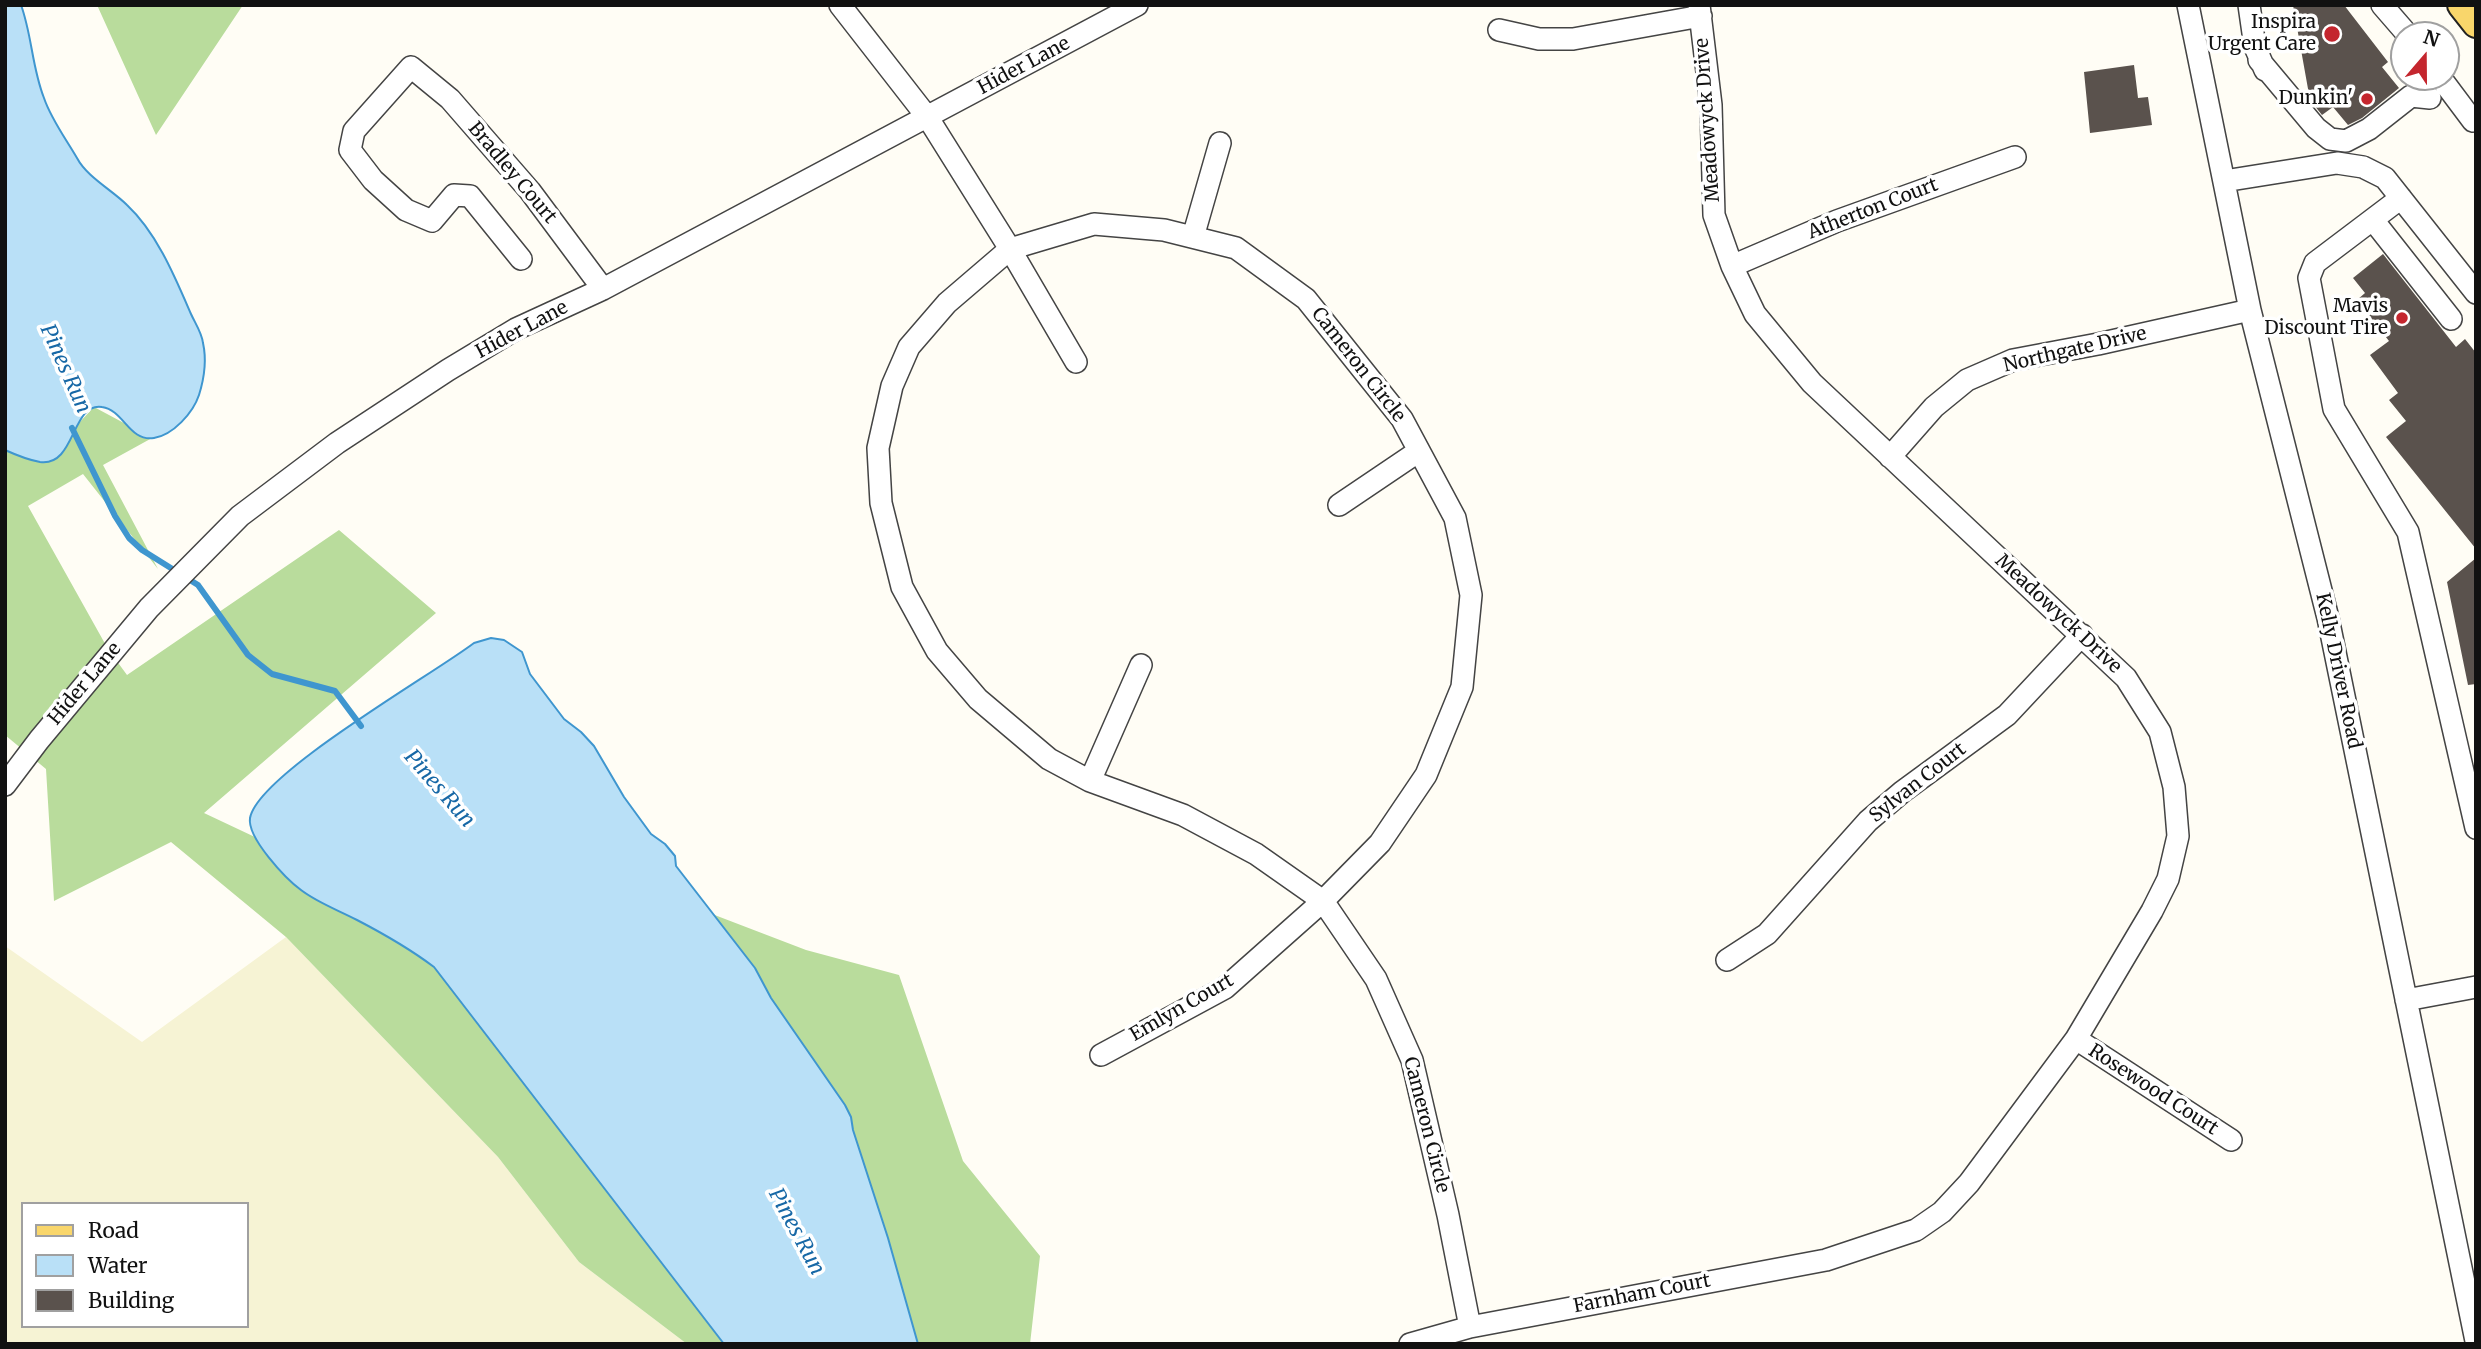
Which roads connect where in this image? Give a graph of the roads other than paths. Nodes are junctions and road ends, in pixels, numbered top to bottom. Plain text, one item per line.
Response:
1 (840, 5) edge
2 (1137, 5) edge
3 (2188, 5) edge
4 (2249, 5) edge
5 (2382, 5) edge
6 (2461, 5) edge
7 (1700, 10) edge
8 (2396, 21) edge
9 (2476, 24) edge
10 (1499, 30) dead end
11 (2259, 60) junction
12 (2427, 91) edge
13 (2434, 91) edge
14 (2443, 91) edge
15 (928, 118) junction
16 (2473, 121) dead end
17 (1220, 144) dead end
18 (2015, 157) dead end
19 (2335, 164) junction
20 (2224, 181) junction
21 (2401, 198) junction
22 (2373, 220) junction
23 (1193, 237) junction
24 (1010, 249) junction
25 (521, 260) dead end
26 (1732, 265) junction
27 (603, 289) junction
28 (2476, 293) edge
29 (2250, 310) junction
30 (2451, 319) dead end
31 (1076, 362) dead end
32 (1419, 451) junction
33 (1890, 457) junction
34 (1339, 505) dead end
35 (2082, 635) junction
36 (1141, 666) dead end
37 (1090, 781) junction
38 (5, 785) edge
39 (2476, 828) edge
40 (1323, 901) junction
41 (1727, 960) dead end
42 (2476, 987) edge
43 (2406, 1000) junction
44 (2076, 1039) junction
45 (1101, 1055) dead end
46 (2231, 1140) dead end
47 (1874, 1245) joint
48 (1470, 1326) junction
49 (2476, 1340) edge
50 (1410, 1344) edge

1 - 15 street
2 - 15 street, Hider Lane
3 - 20 street, Kelly Driver Road
4 - 11 street
5 - 8 street
6 - 9 main road
7 - 10 street
7 - 26 street, Meadowyck Drive
11 - 12 street
11 - 19 street
13 - 19 street
14 - 16 street
15 - 24 street
15 - 27 street, Hider Lane
17 - 23 street
18 - 26 street, Atherton Court
19 - 20 street
19 - 21 street
20 - 29 street, Kelly Driver Road
21 - 22 street
21 - 28 street
22 - 30 street
22 - 39 street
23 - 24 street, Cameron Circle
23 - 32 street, Cameron Circle
24 - 31 street
24 - 37 street, Cameron Circle
25 - 27 street, Bradley Court
26 - 33 street, Meadowyck Drive
27 - 38 street, Hider Lane
29 - 33 street, Northgate Drive
29 - 43 street, Kelly Driver Road
32 - 34 street
32 - 40 street, Cameron Circle
33 - 35 street, Meadowyck Drive
35 - 41 street, Sylvan Court
35 - 44 street, Meadowyck Drive
36 - 37 street
37 - 40 street, Cameron Circle
40 - 45 street, Emlyn Court
40 - 48 street, Cameron Circle
42 - 43 street
43 - 49 street, Kelly Driver Road
44 - 46 street, Rosewood Court
44 - 47 street, Meadowyck Drive
47 - 48 street, Farnham Court
48 - 50 street, Farnham Court

